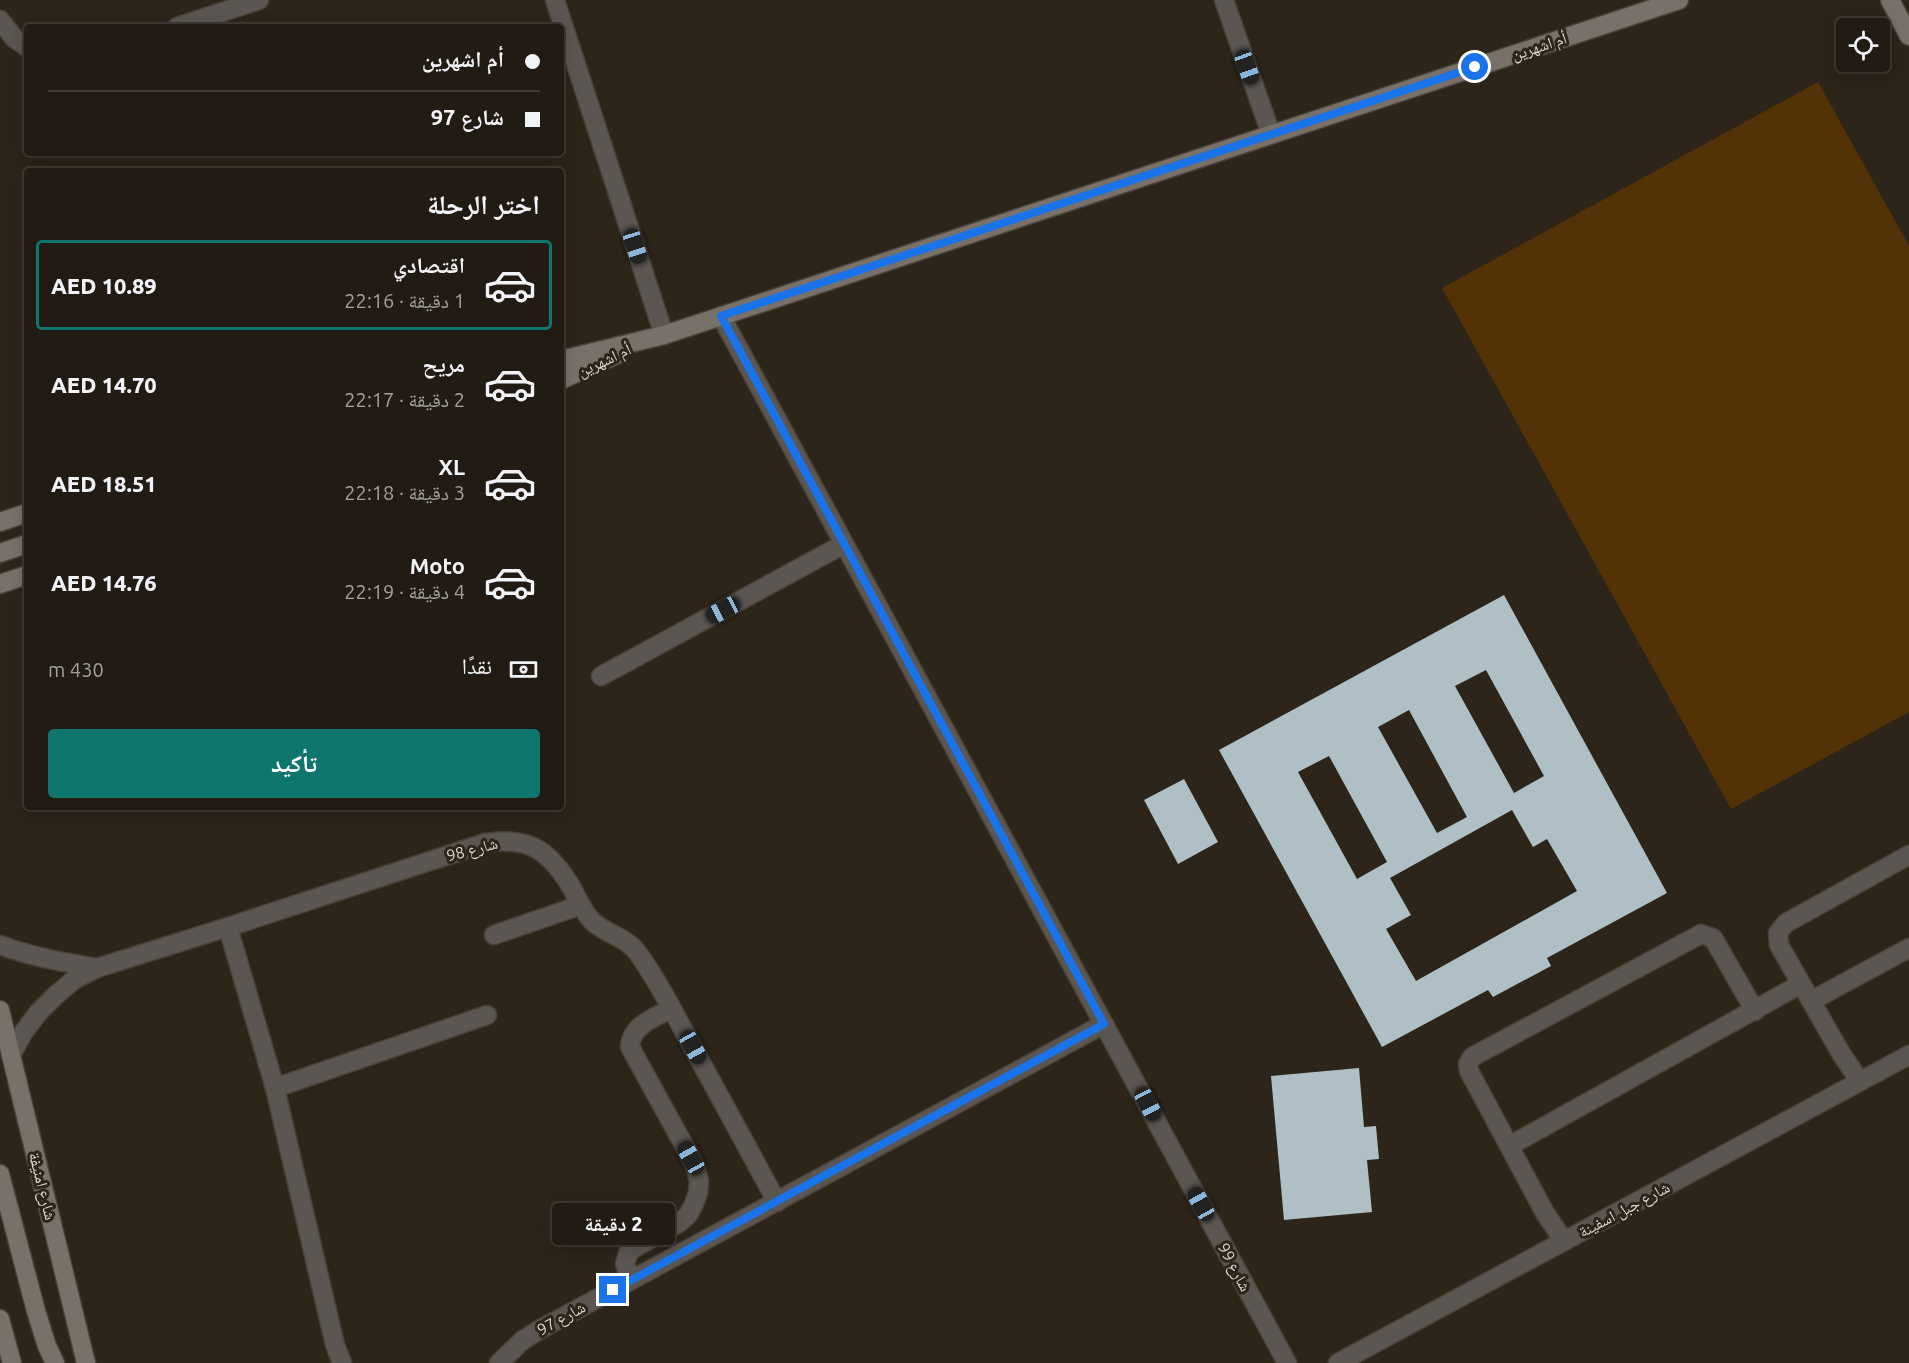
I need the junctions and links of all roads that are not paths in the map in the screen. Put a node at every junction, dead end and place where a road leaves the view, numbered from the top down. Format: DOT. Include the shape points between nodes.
graph roads {
  1 [pos="259,0"];
  2 [pos="555,0"];
  3 [pos="1224,0"];
  4 [pos="1679,0"];
  5 [pos="1890,0"];
  6 [pos="0,20"];
  7 [pos="186,24"];
  8 [pos="563,24"];
  9 [pos="564,28"];
  10 [pos="1909,36"];
  11 [pos="24,45"];
  12 [pos="1271,134"];
  13 [pos="721,316"];
  14 [pos="664,335"];
  15 [pos="646,340"];
  16 [pos="564,359"];
  17 [pos="564,379"];
  18 [pos="24,514"];
  19 [pos="0,522"];
  20 [pos="844,544"];
  21 [pos="24,545"];
  22 [pos="0,553"];
  23 [pos="24,576"];
  24 [pos="0,584"];
  25 [pos="601,675"];
  26 [pos="1909,855"];
  27 [pos="581,905"];
  28 [pos="228,927"];
  29 [pos="494,935"];
  30 [pos="0,945"];
  31 [pos="1909,948"];
  32 [pos="97,968"];
  33 [pos="1801,984"];
  34 [pos="1811,1000"];
  35 [pos="671,1009"];
  36 [pos="0,1010"];
  37 [pos="1755,1011"];
  38 [pos="487,1015"];
  39 [pos="1104,1024"];
  40 [pos="11,1055"];
  41 [pos="1909,1055"];
  42 [pos="1860,1081"];
  43 [pos="275,1088"];
  44 [pos="1509,1146"];
  45 [pos="0,1173"];
  46 [pos="777,1202"];
  47 [pos="1564,1241"];
  48 [pos="632,1280"];
  49 [pos="0,1319"];
  50 [pos="3,1349"];
  51 [pos="12,1363"];
  52 [pos="55,1363"];
  53 [pos="86,1363"];
  54 [pos="342,1363"];
  55 [pos="499,1363"];
  56 [pos="1287,1363"];
  57 [pos="1338,1363"];
  1 -- 7 [label="street"];
  2 -- 8 [label="street"];
  3 -- 12 [label="street"];
  4 -- 12 [label="street, أم اشهرين"];
  5 -- 10 [label="street"];
  6 -- 11 [label="street"];
  9 -- 14 [label="street"];
  12 -- 13 [label="street, أم اشهرين"];
  13 -- 14 [label="street, أم اشهرين"];
  13 -- 20 [label="street, شارع 99"];
  14 -- 15 [label="street, أم اشهرين"];
  15 -- 16 [label="street, أم اشهرين"];
  15 -- 17 [label="street, أم اشهرين"];
  18 -- 19 [label="street"];
  20 -- 25 [label="street"];
  20 -- 39 [label="street, شارع 99"];
  21 -- 22 [label="street"];
  23 -- 24 [label="street"];
  26 -- 33 [label="street" via="1781,927 1779,945"];
  27 -- 28 [label="street, شارع 98" via="562,872 538,848 504,840"];
  27 -- 29 [label="street"];
  27 -- 35 [label="street, شارع 98" via="600,927 636,951"];
  28 -- 32 [label="street, شارع 98"];
  28 -- 43 [label="street"];
  30 -- 32 [label="street, شارع 98" via="54,961"];
  31 -- 34 [label="street"];
  32 -- 40 [label="street, شارع 98" via="56,995 28,1026"];
  33 -- 34 [label="street"];
  33 -- 37 [label="street"];
  34 -- 42 [label="street"];
  35 -- 46 [label="street, شارع 98"];
  35 -- 48 [label="street" via="634,1031 630,1047 696,1169 698,1193 679,1223 629,1251 625,1264"];
  36 -- 40 [label="street, شارع امنيفة"];
  37 -- 44 [label="street"];
  37 -- 44 [label="street" via="1713,938 1701,934 1472,1057 1469,1071"];
  38 -- 43 [label="street"];
  39 -- 46 [label="street, شارع 97"];
  39 -- 56 [label="street, شارع 99"];
  40 -- 53 [label="street, شارع امنيفة"];
  41 -- 42 [label="street, شارع جبل اسفينة"];
  42 -- 47 [label="street, شارع جبل اسفينة"];
  43 -- 54 [label="street"];
  44 -- 47 [label="street"];
  45 -- 52 [label="street" via="36,1311"];
  46 -- 48 [label="street, شارع 97"];
  47 -- 57 [label="street, شارع جبل اسفينة"];
  48 -- 55 [label="street, شارع 97" via="523,1340"];
  49 -- 50 [label="street"];
  50 -- 51 [label="street"];
}
